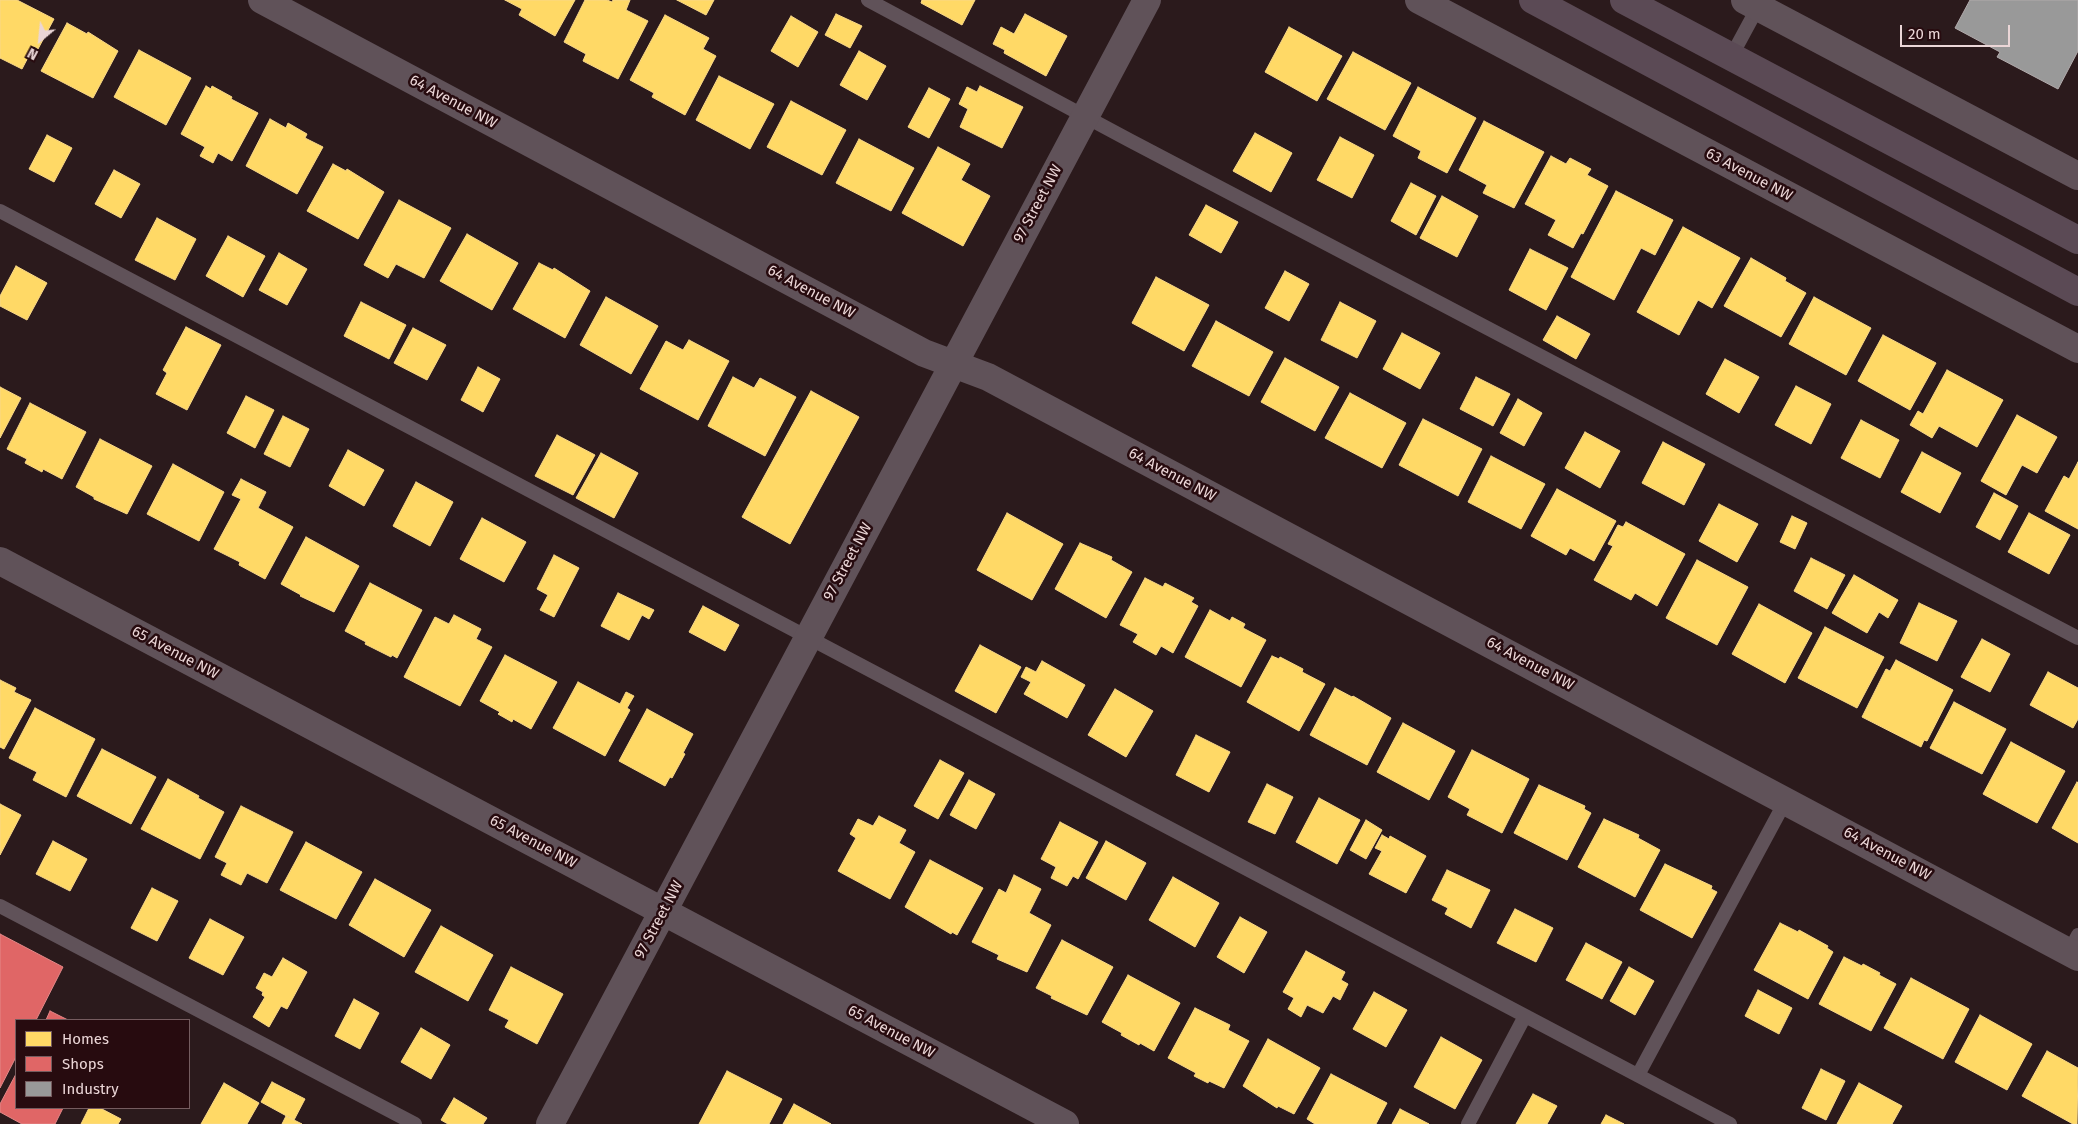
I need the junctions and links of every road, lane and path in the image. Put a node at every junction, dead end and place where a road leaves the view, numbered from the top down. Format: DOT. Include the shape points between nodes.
graph roads {
  1 [pos="262,0"];
  2 [pos="868,0"];
  3 [pos="1147,0"];
  4 [pos="1419,0"];
  5 [pos="1533,0"];
  6 [pos="1624,0"];
  7 [pos="1751,3"];
  8 [pos="1731,57"];
  9 [pos="1085,116"];
  10 [pos="2078,176"];
  11 [pos="0,211"];
  12 [pos="2078,240"];
  13 [pos="2078,292"];
  14 [pos="2078,350"];
  15 [pos="953,364"];
  16 [pos="0,561"];
  17 [pos="808,636"];
  18 [pos="2078,638"];
  19 [pos="1786,800"];
  20 [pos="0,906"];
  21 [pos="663,911"];
  22 [pos="2075,948"];
  23 [pos="1525,1016"];
  24 [pos="1638,1075"];
  25 [pos="415,1124"];
  26 [pos="550,1124"];
  27 [pos="1065,1124"];
  28 [pos="1468,1124"];
  29 [pos="1730,1124"];
  1 -- 15 [label="street, 64 Avenue NW" via="924,353"];
  2 -- 9 [label="lane"];
  3 -- 9 [label="street, 97 Street NW"];
  4 -- 14 [label="street, 63 Avenue NW"];
  5 -- 13 [label="main road"];
  6 -- 8 [label="main road"];
  7 -- 8 [label="lane"];
  7 -- 10 [label="street"];
  8 -- 12 [label="main road"];
  9 -- 15 [label="street, 97 Street NW"];
  9 -- 18 [label="lane"];
  11 -- 17 [label="lane"];
  15 -- 17 [label="street, 97 Street NW"];
  15 -- 19 [label="street, 64 Avenue NW" via="988,377"];
  16 -- 21 [label="street, 65 Avenue NW"];
  17 -- 21 [label="street, 97 Street NW"];
  17 -- 23 [label="lane"];
  19 -- 22 [label="street, 64 Avenue NW"];
  19 -- 24 [label="lane"];
  20 -- 25 [label="lane"];
  21 -- 26 [label="street, 97 Street NW"];
  21 -- 27 [label="street, 65 Avenue NW"];
  23 -- 24 [label="lane"];
  23 -- 28 [label="lane"];
  24 -- 29 [label="lane"];
}
